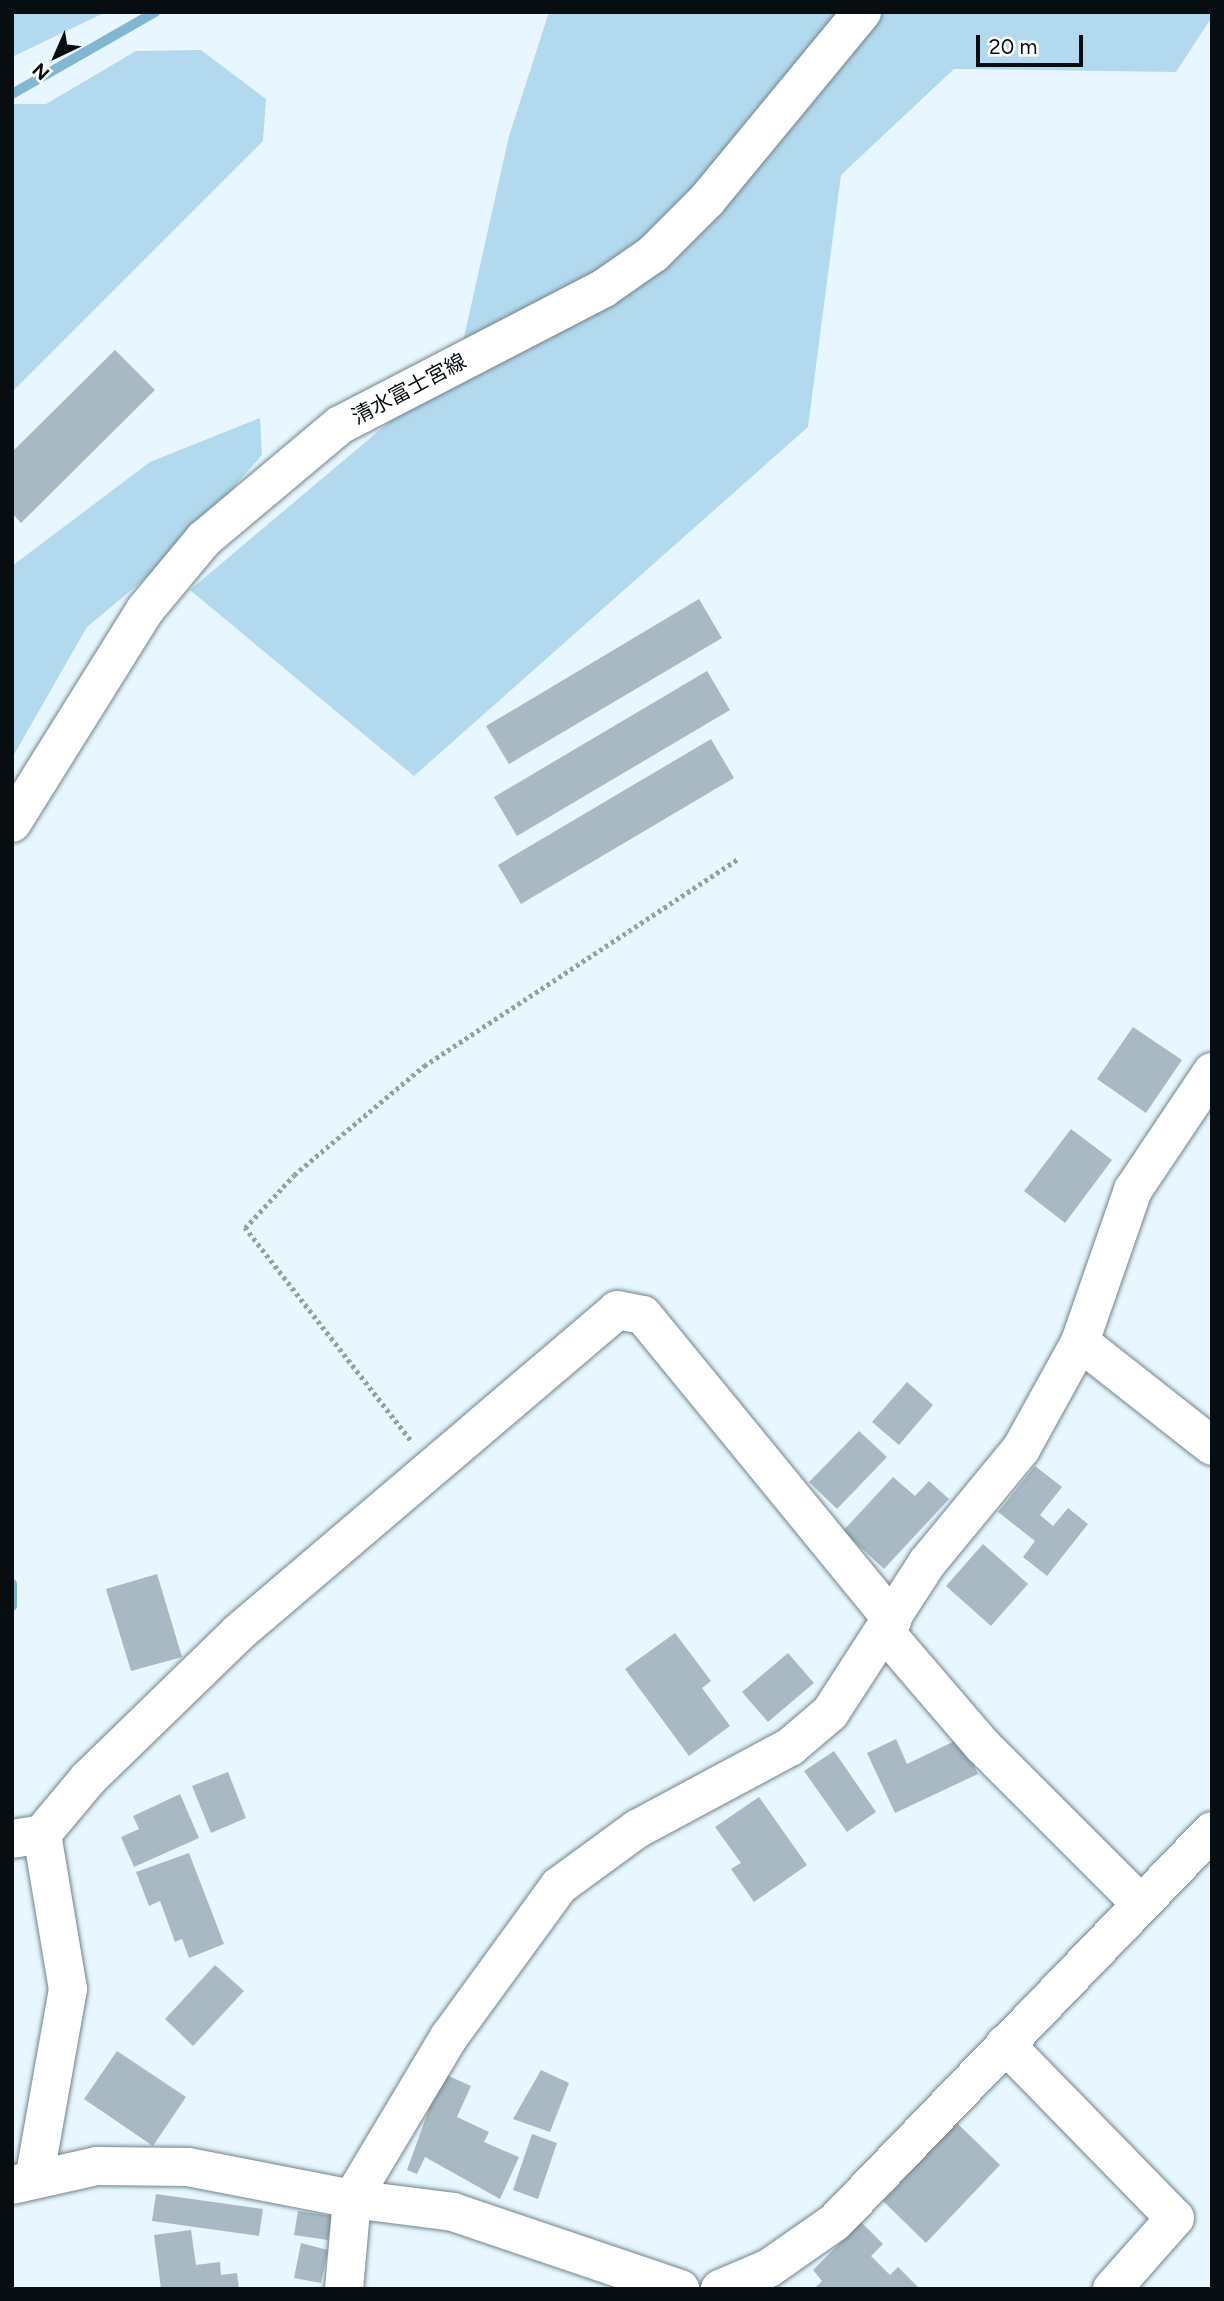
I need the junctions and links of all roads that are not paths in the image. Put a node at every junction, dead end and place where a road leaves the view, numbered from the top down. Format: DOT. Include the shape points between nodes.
graph roads {
  1 [pos="862,12"];
  2 [pos="12,823"];
  3 [pos="1212,1072"];
  4 [pos="1080,1342"];
  5 [pos="1212,1446"];
  6 [pos="890,1626"];
  7 [pos="1212,1831"];
  8 [pos="27,1837"];
  9 [pos="1140,1903"];
  10 [pos="1005,2044"];
  11 [pos="24,2180"];
  12 [pos="352,2199"];
  13 [pos="344,2289"];
  14 [pos="680,2289"];
  15 [pos="720,2289"];
  16 [pos="1112,2289"];
  1 -- 2 [label="street, 清水富士宮線" via="707,200 653,254 604,288 340,425 204,539 145,610"];
  3 -- 4 [label="street" via="1133,1190"];
  4 -- 5 [label="street"];
  4 -- 6 [label="street" via="1021,1449 927,1563"];
  6 -- 8 [label="street" via="643,1315 617,1310 239,1633"];
  6 -- 9 [label="street" via="983,1746"];
  6 -- 12 [label="street" via="830,1713 789,1747 637,1829 559,1886 449,2037"];
  7 -- 9 [label="street"];
  8 -- 11 [label="street" via="68,1989"];
  9 -- 10 [label="street"];
  10 -- 15 [label="street" via="835,2222 769,2268"];
  10 -- 16 [label="street" via="1175,2218"];
  11 -- 12 [label="street" via="97,2166 188,2167"];
  12 -- 13 [label="street"];
  12 -- 14 [label="street" via="453,2212"];
}
